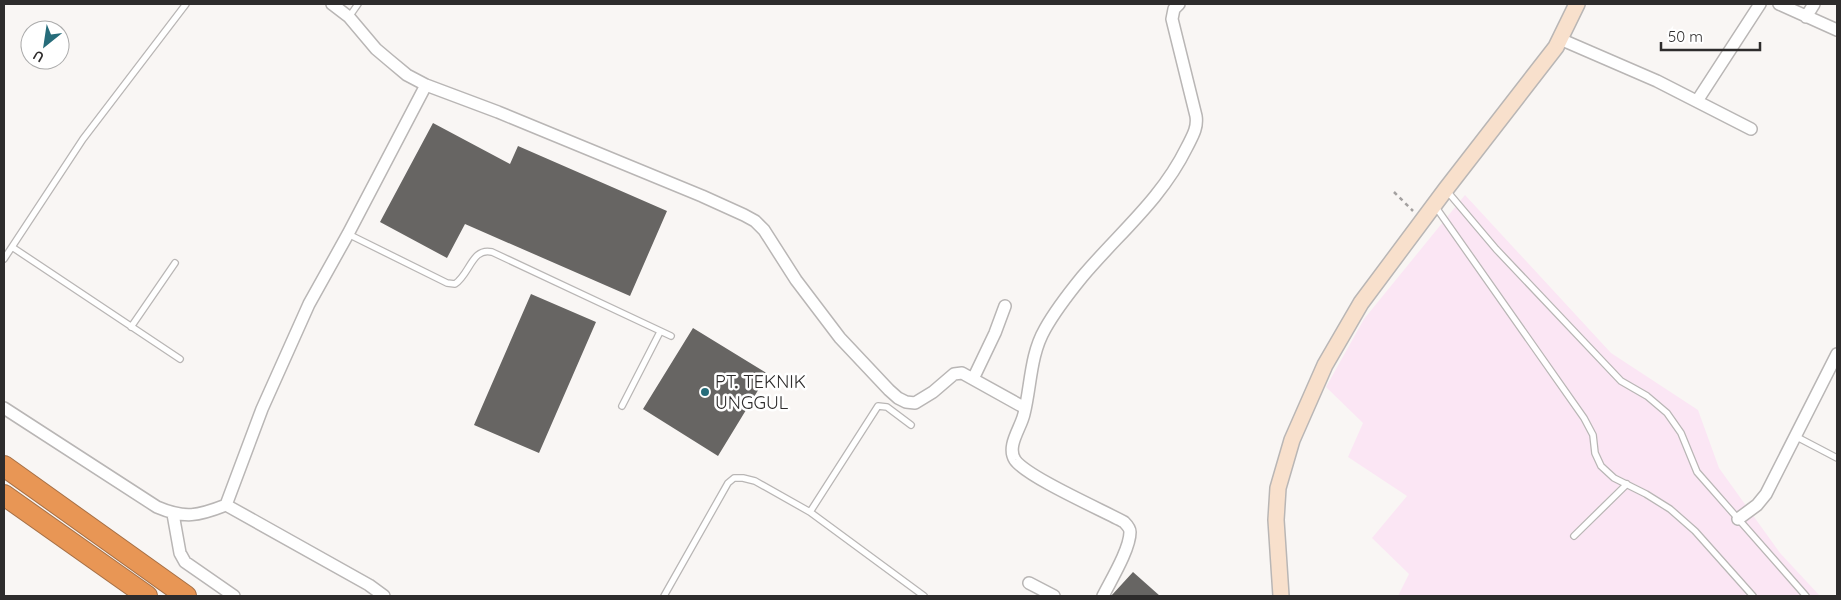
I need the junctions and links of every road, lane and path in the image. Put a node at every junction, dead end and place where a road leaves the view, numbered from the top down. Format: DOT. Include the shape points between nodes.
graph roads {
  1 [pos="185,4"];
  2 [pos="332,4"];
  3 [pos="358,4"];
  4 [pos="1179,4"];
  5 [pos="1577,4"];
  6 [pos="1760,4"];
  7 [pos="1779,4"];
  8 [pos="1814,4"];
  9 [pos="349,17"];
  10 [pos="1806,17"];
  11 [pos="1837,30"];
  12 [pos="1560,39"];
  13 [pos="426,84"];
  14 [pos="1697,100"];
  15 [pos="1751,129"];
  16 [pos="1446,189"];
  17 [pos="1394,192"];
  18 [pos="1434,205"];
  19 [pos="1423,220"];
  20 [pos="348,234"];
  21 [pos="12,246"];
  22 [pos="4,259"];
  23 [pos="175,263"];
  24 [pos="1005,306"];
  25 [pos="132,326"];
  26 [pos="660,332"];
  27 [pos="671,336"];
  28 [pos="1837,354"];
  29 [pos="180,359"];
  30 [pos="973,379"];
  31 [pos="622,406"];
  32 [pos="4,408"];
  33 [pos="1025,408"];
  34 [pos="912,425"];
  35 [pos="1795,436"];
  36 [pos="1837,458"];
  37 [pos="4,466"];
  38 [pos="1627,484"];
  39 [pos="4,495"];
  40 [pos="226,505"];
  41 [pos="810,512"];
  42 [pos="173,514"];
  43 [pos="1738,519"];
  44 [pos="1574,536"];
  45 [pos="1029,583"];
  46 [pos="147,596"];
  47 [pos="186,596"];
  48 [pos="234,596"];
  49 [pos="384,596"];
  50 [pos="664,596"];
  51 [pos="924,596"];
  52 [pos="1054,596"];
  53 [pos="1103,596"];
  54 [pos="1281,596"];
  55 [pos="1753,596"];
  56 [pos="1806,596"];
  1 -- 21 [label="lane" via="82,139"];
  2 -- 9 [label="street"];
  3 -- 9 [label="lane"];
  4 -- 33 [label="street" via="1172,19 1196,116 1196,129 1176,170 1164,186 1082,277 1044,330 1034,359"];
  5 -- 12 [label="main road"];
  6 -- 14 [label="street"];
  7 -- 10 [label="street"];
  8 -- 10 [label="street"];
  9 -- 13 [label="street" via="376,49 407,75"];
  10 -- 11 [label="street"];
  12 -- 14 [label="street"];
  12 -- 16 [label="main road"];
  13 -- 20 [label="street"];
  13 -- 30 [label="street" via="702,196 755,221 840,338 898,398 915,403 954,374 962,373"];
  14 -- 15 [label="street"];
  16 -- 18 [label="main road"];
  16 -- 43 [label="lane" via="1496,249 1621,381 1647,396 1667,413 1681,433 1698,472"];
  17 -- 19 [label="path"];
  18 -- 19 [label="main road"];
  18 -- 38 [label="lane" via="1584,418 1593,435 1595,453 1601,466"];
  19 -- 54 [label="main road" via="1360,303 1339,338 1292,440 1276,507"];
  20 -- 26 [label="lane" via="454,284 461,280 479,252 492,252"];
  20 -- 40 [label="street" via="309,304 262,408"];
  21 -- 22 [label="lane"];
  21 -- 25 [label="lane"];
  23 -- 25 [label="lane"];
  24 -- 30 [label="street"];
  25 -- 29 [label="lane"];
  26 -- 27 [label="lane"];
  26 -- 31 [label="lane"];
  28 -- 35 [label="street"];
  30 -- 33 [label="street"];
  32 -- 42 [label="street" via="157,507"];
  33 -- 53 [label="street" via="1014,442 1016,461 1048,483 1124,522 1129,528 1122,560"];
  34 -- 41 [label="lane" via="887,407 878,406"];
  35 -- 36 [label="lane"];
  35 -- 43 [label="street" via="1766,494"];
  37 -- 47 [label="highway"];
  38 -- 44 [label="lane"];
  38 -- 55 [label="lane" via="1670,509 1695,531"];
  39 -- 46 [label="highway"];
  40 -- 42 [label="street" via="204,514"];
  40 -- 49 [label="street"];
  41 -- 50 [label="lane" via="755,481 734,478 728,483"];
  41 -- 51 [label="lane"];
  42 -- 48 [label="street" via="180,553 185,562"];
  43 -- 56 [label="lane"];
  45 -- 52 [label="street"];
}
